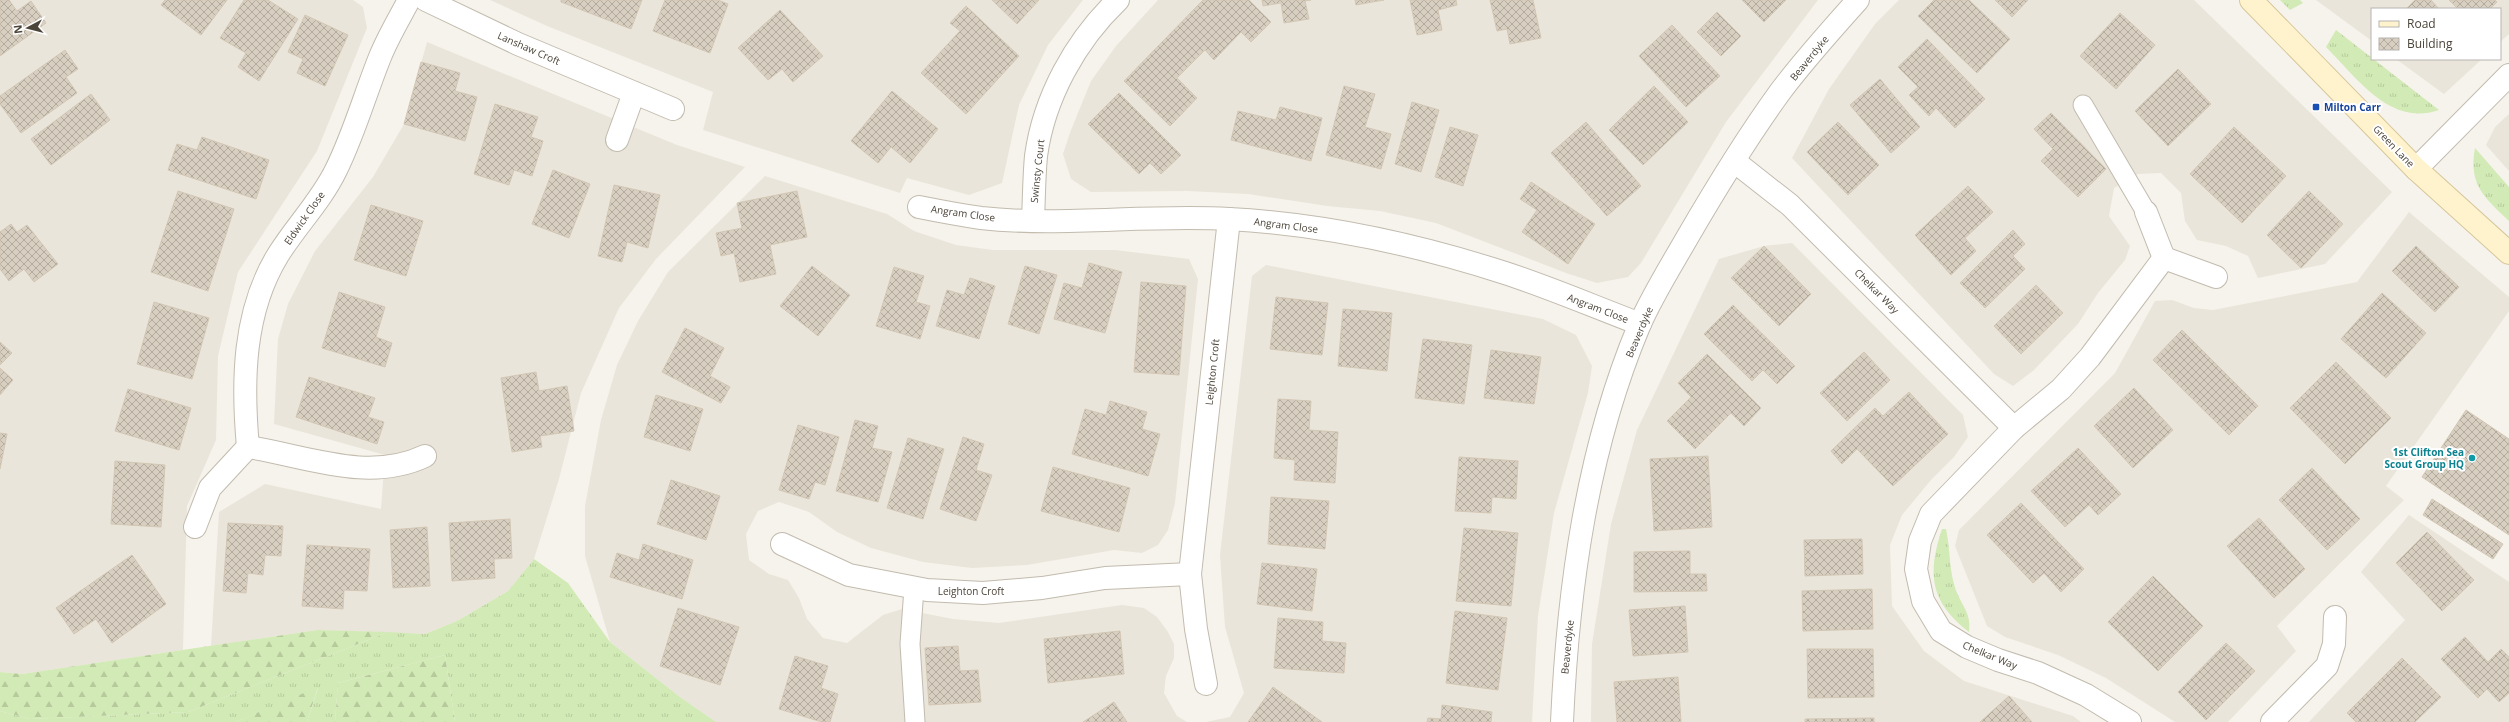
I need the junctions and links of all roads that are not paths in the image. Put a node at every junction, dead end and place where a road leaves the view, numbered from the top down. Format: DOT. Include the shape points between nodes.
graph roads {
  1 [pos="409,0"];
  2 [pos="426,0"];
  3 [pos="1118,0"];
  4 [pos="1858,0"];
  5 [pos="2251,0"];
  6 [pos="2509,75"];
  7 [pos="634,93"];
  8 [pos="2083,105"];
  9 [pos="673,109"];
  10 [pos="617,140"];
  11 [pos="1734,161"];
  12 [pos="2416,169"];
  13 [pos="919,207"];
  14 [pos="2146,212"];
  15 [pos="1229,219"];
  16 [pos="1033,220"];
  17 [pos="2509,253"];
  18 [pos="2164,258"];
  19 [pos="2216,277"];
  20 [pos="1640,324"];
  21 [pos="2014,428"];
  22 [pos="248,447"];
  23 [pos="425,456"];
  24 [pos="195,527"];
  25 [pos="782,544"];
  26 [pos="1190,574"];
  27 [pos="914,588"];
  28 [pos="2335,617"];
  29 [pos="1206,684"];
  30 [pos="915,722"];
  31 [pos="1562,722"];
  32 [pos="2130,722"];
  33 [pos="2272,722"];
  1 -- 22 [label="street, Eldwick Close" via="381,56 336,171 278,256 261,292 248,341 243,401"];
  2 -- 7 [label="street, Lanshaw Croft" via="518,44"];
  3 -- 16 [label="street, Swinsty Court" via="1078,46 1054,93 1043,122 1036,157"];
  4 -- 11 [label="street, Beaverdyke" via="1780,92"];
  5 -- 12 [label="street, Green Lane"];
  6 -- 12 [label="street"];
  7 -- 9 [label="street, Lanshaw Croft"];
  7 -- 10 [label="street"];
  8 -- 14 [label="lane"];
  11 -- 20 [label="street, Beaverdyke" via="1676,257"];
  11 -- 21 [label="street, Chelkar Way" via="1790,206"];
  12 -- 17 [label="street, Green Lane"];
  13 -- 16 [label="street, Angram Close" via="981,218"];
  14 -- 18 [label="street"];
  15 -- 16 [label="street, Angram Close"];
  15 -- 20 [label="street, Angram Close" via="1297,225 1375,237 1434,252 1507,274"];
  15 -- 26 [label="street, Leighton Croft"];
  18 -- 19 [label="street"];
  18 -- 21 [label="street, Chelkar Way" via="2090,358 2061,388"];
  20 -- 31 [label="street, Beaverdyke" via="1612,400 1590,487 1575,578 1564,670"];
  21 -- 32 [label="street, Chelkar Way" via="1931,514 1920,541 1916,569 1923,601 1941,631 1967,647 2038,673"];
  22 -- 23 [label="street" via="351,468 380,469 407,464"];
  22 -- 24 [label="street" via="210,488"];
  25 -- 27 [label="street, Leighton Croft" via="849,575"];
  26 -- 27 [label="street, Leighton Croft" via="1105,578 1042,588 983,593"];
  26 -- 29 [label="street, Leighton Croft"];
  27 -- 30 [label="lane" via="910,644"];
  28 -- 33 [label="street" via="2334,644 2327,666"];
}
